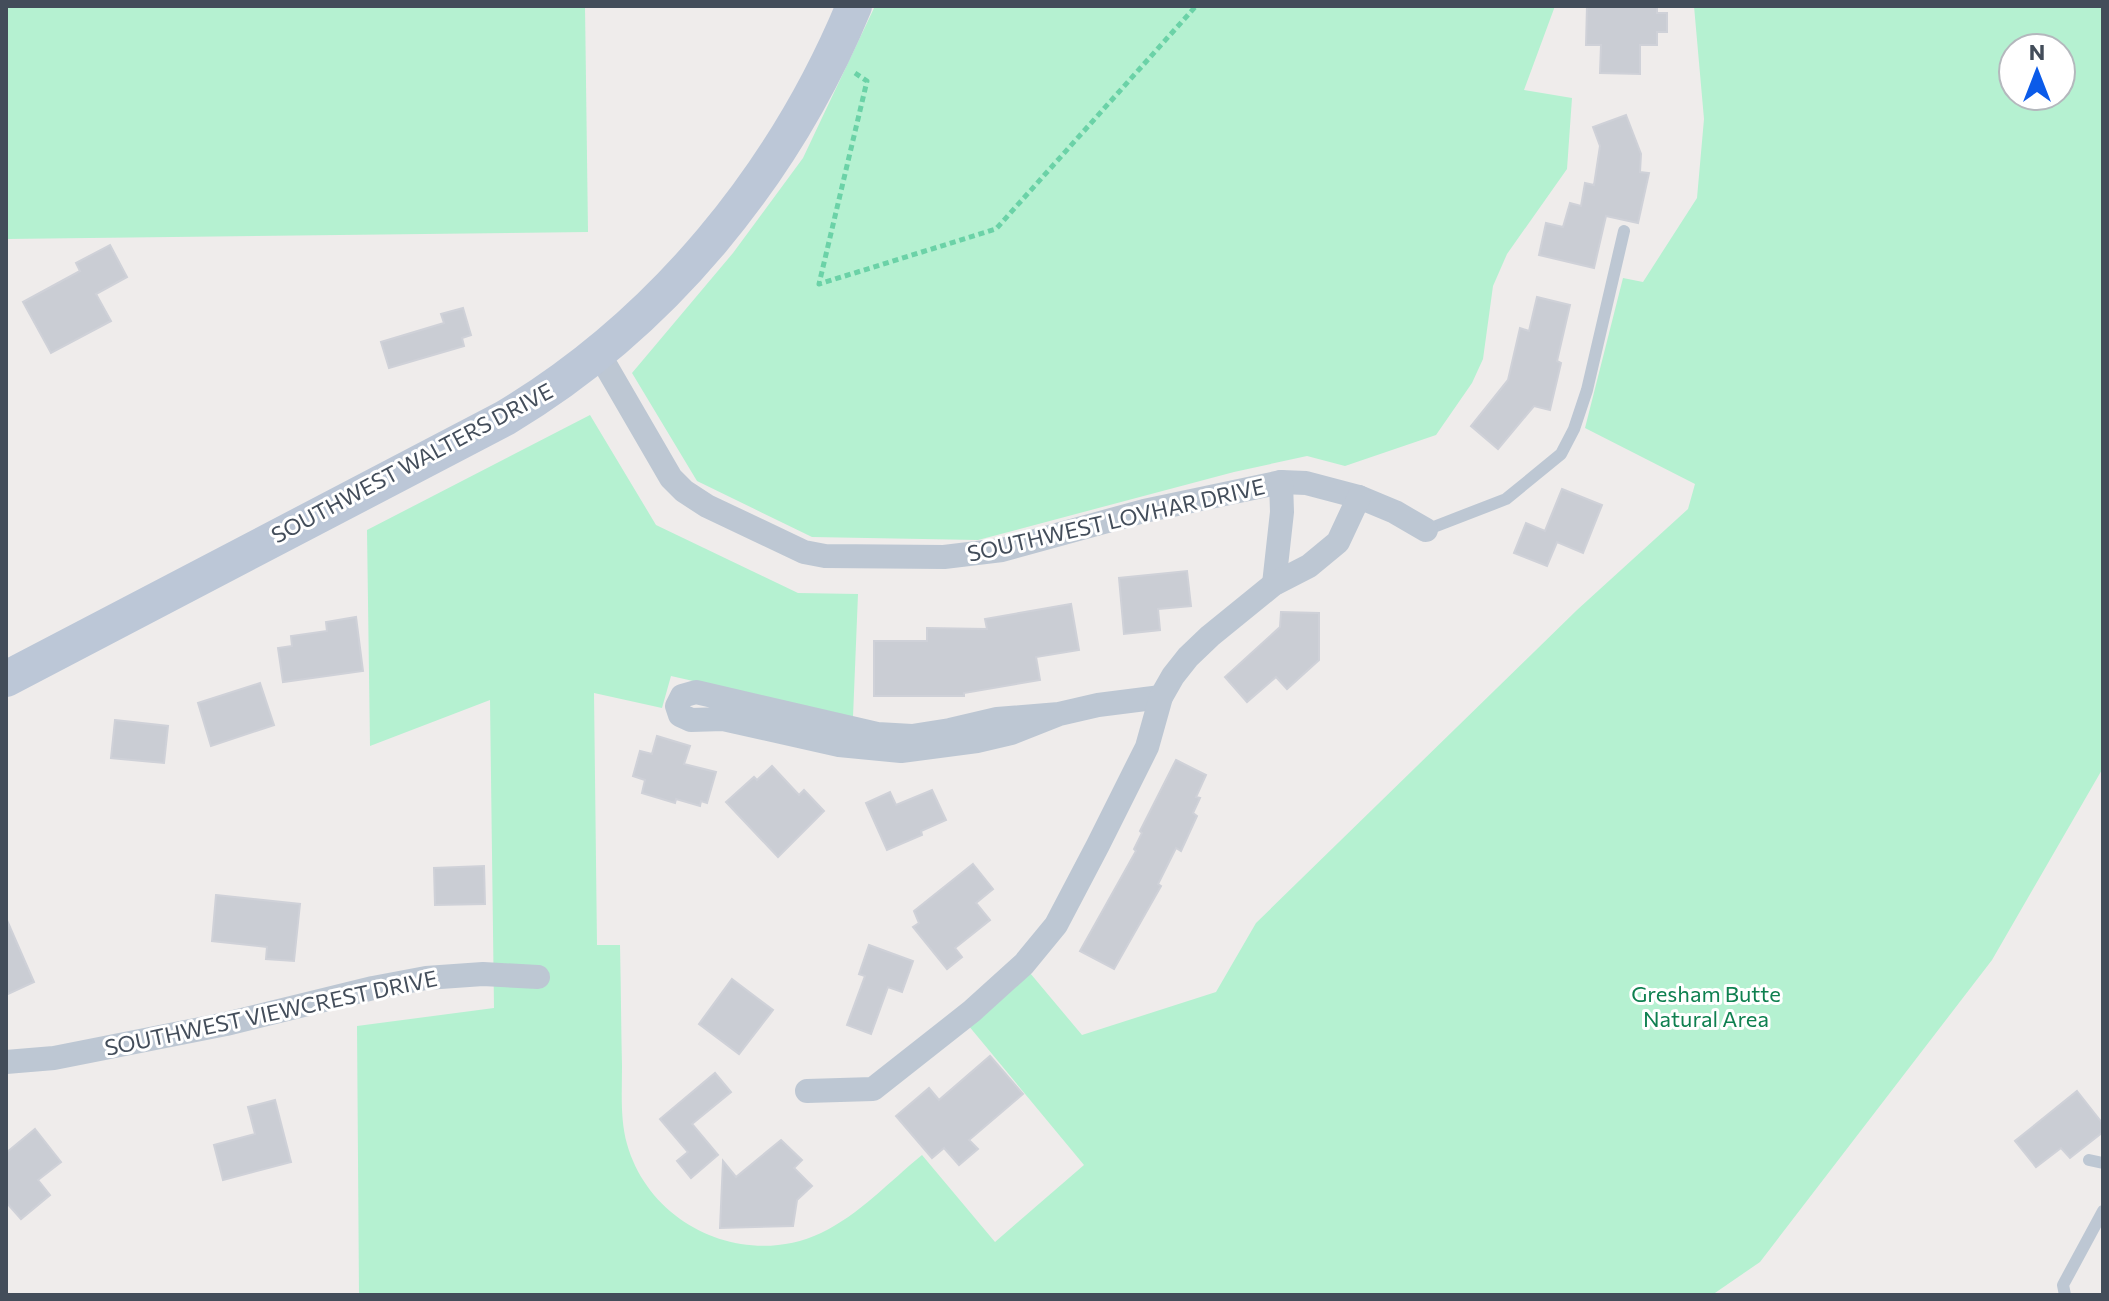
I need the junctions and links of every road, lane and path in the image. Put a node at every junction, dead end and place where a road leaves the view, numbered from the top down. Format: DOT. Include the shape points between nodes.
graph roads {
  1 [pos="854,6"];
  2 [pos="1196,6"];
  3 [pos="832,55"];
  4 [pos="1624,231"];
  5 [pos="599,354"];
  6 [pos="1281,482"];
  7 [pos="1359,497"];
  8 [pos="1426,530"];
  9 [pos="1274,584"];
  10 [pos="6,679"];
  11 [pos="1161,697"];
  12 [pos="1059,714"];
  13 [pos="538,977"];
  14 [pos="6,1062"];
  15 [pos="807,1091"];
  16 [pos="2089,1160"];
  17 [pos="2103,1163"];
  18 [pos="2103,1211"];
  19 [pos="2065,1295"];
  1 -- 3 [label="street, SOUTHWEST WALTERS DRIVE"];
  2 -- 3 [label="path" via="996,229 819,284 867,81"];
  3 -- 5 [label="street, SOUTHWEST WALTERS DRIVE" via="790,133 731,218"];
  4 -- 8 [label="lane" via="1587,390 1561,454 1506,499"];
  5 -- 6 [label="street, SOUTHWEST LOVHAR DRIVE" via="671,478 684,491 804,552 825,556 944,557 1002,550 1144,511"];
  5 -- 10 [label="street, SOUTHWEST WALTERS DRIVE" via="505,418"];
  6 -- 7 [label="street, SOUTHWEST LOVHAR DRIVE"];
  6 -- 9 [label="street"];
  7 -- 8 [label="street, SOUTHWEST LOVHAR DRIVE"];
  7 -- 9 [label="street" via="1338,542 1309,566"];
  9 -- 11 [label="street" via="1188,657"];
  11 -- 12 [label="street"];
  11 -- 15 [label="street" via="1147,747 1098,845 1056,925 1024,964 873,1089"];
  12 -- 12 [label="street" via="997,719 912,736 877,734 696,692 682,696 677,706 680,715 691,720 723,719 839,745 901,751 988,739"];
  13 -- 14 [label="street, SOUTHWEST VIEWCREST DRIVE" via="426,978 226,1024 54,1058"];
  16 -- 17 [label="lane"];
  18 -- 19 [label="lane" via="2063,1285"];
}
